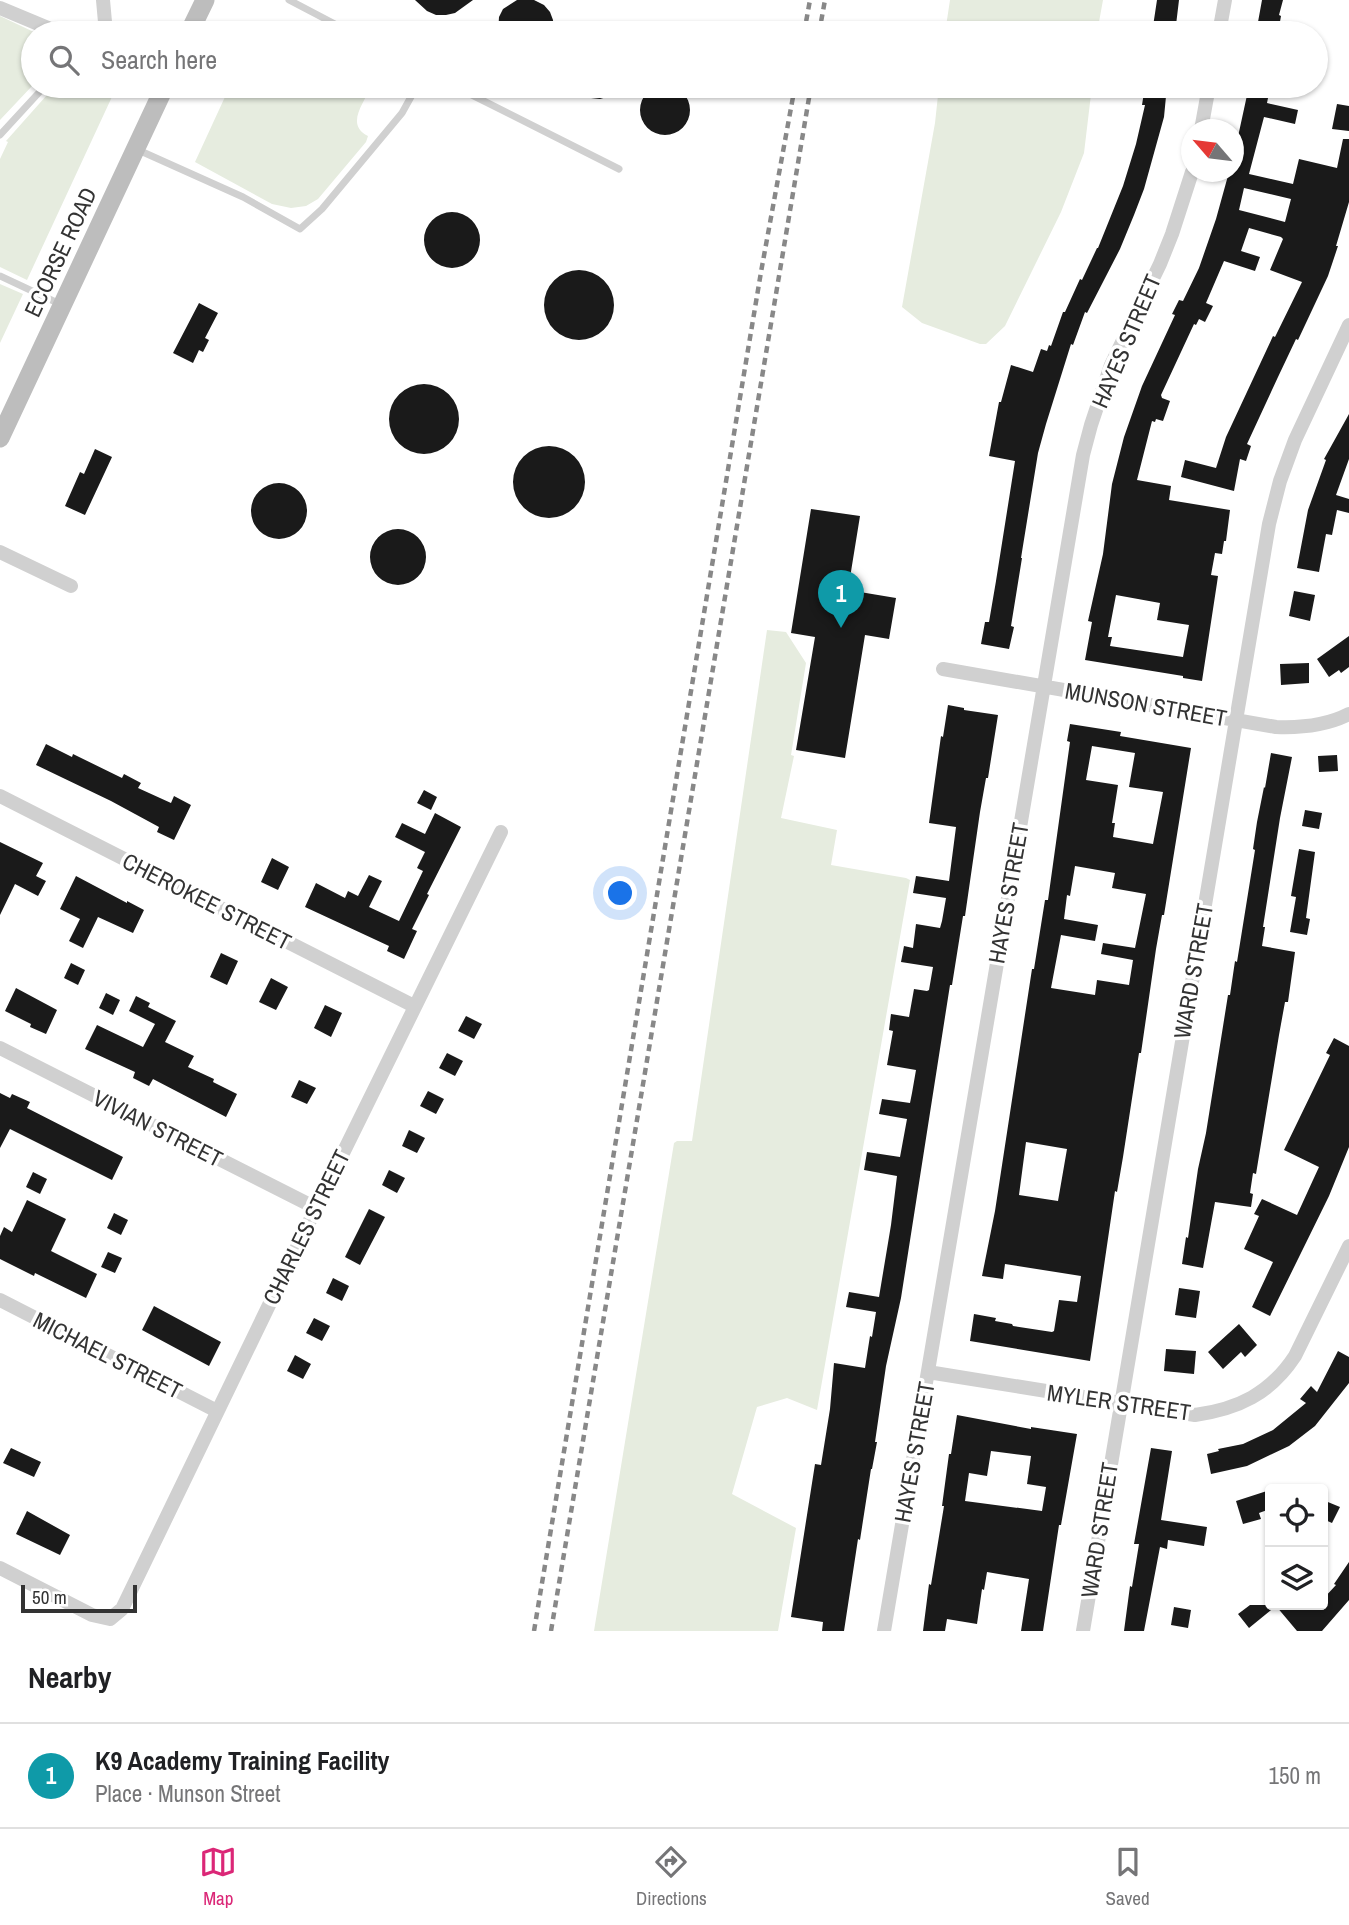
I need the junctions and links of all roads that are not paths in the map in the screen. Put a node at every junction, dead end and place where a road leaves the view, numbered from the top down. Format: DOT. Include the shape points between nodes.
graph roads {
  1 [pos="103,0"];
  2 [pos="205,0"];
  3 [pos="289,0"];
  4 [pos="1224,0"];
  5 [pos="0,8"];
  6 [pos="31,21"];
  7 [pos="105,21"];
  8 [pos="195,21"];
  9 [pos="329,21"];
  10 [pos="1221,21"];
  11 [pos="34,98"];
  12 [pos="159,98"];
  13 [pos="410,98"];
  14 [pos="478,98"];
  15 [pos="1207,98"];
  16 [pos="1203,119"];
  17 [pos="0,135"];
  18 [pos="135,148"];
  19 [pos="619,169"];
  20 [pos="1189,182"];
  21 [pos="0,276"];
  22 [pos="62,305"];
  23 [pos="1349,324"];
  24 [pos="0,438"];
  25 [pos="0,552"];
  26 [pos="71,586"];
  27 [pos="943,669"];
  28 [pos="1043,686"];
  29 [pos="1349,714"];
  30 [pos="1236,719"];
  31 [pos="0,796"];
  32 [pos="501,832"];
  33 [pos="414,1006"];
  34 [pos="0,1048"];
  35 [pos="316,1208"];
  36 [pos="1349,1246"];
  37 [pos="0,1300"];
  38 [pos="928,1372"];
  39 [pos="1121,1404"];
  40 [pos="217,1411"];
  41 [pos="0,1568"];
  42 [pos="884,1631"];
  43 [pos="1083,1631"];
  1 -- 7 [label="street"];
  2 -- 8 [label="main road"];
  3 -- 9 [label="lane"];
  4 -- 10 [label="street"];
  5 -- 6 [label="street"];
  11 -- 17 [label="lane"];
  12 -- 18 [label="main road, ECORSE ROAD"];
  13 -- 18 [label="lane" via="372,150 300,229 243,197"];
  14 -- 19 [label="lane"];
  15 -- 16 [label="street"];
  18 -- 22 [label="main road, ECORSE ROAD"];
  20 -- 28 [label="street, HAYES STREET" via="1160,264 1111,365 1091,425"];
  21 -- 22 [label="lane"];
  22 -- 24 [label="main road, ECORSE ROAD"];
  23 -- 30 [label="street, WARD STREET" via="1280,481"];
  25 -- 26 [label="street"];
  27 -- 28 [label="street, MUNSON STREET"];
  28 -- 30 [label="street, MUNSON STREET"];
  28 -- 38 [label="street, HAYES STREET"];
  29 -- 30 [label="street, MUNSON STREET" via="1296,727"];
  30 -- 39 [label="street, WARD STREET"];
  31 -- 33 [label="street, CHEROKEE STREET"];
  32 -- 33 [label="street, CHARLES STREET"];
  33 -- 35 [label="street, CHARLES STREET"];
  34 -- 35 [label="street, VIVIAN STREET"];
  35 -- 40 [label="street, CHARLES STREET"];
  36 -- 39 [label="street, MYLER STREET" via="1295,1356 1262,1392 1236,1406 1195,1415"];
  37 -- 40 [label="street, MICHAEL STREET"];
  38 -- 39 [label="street, MYLER STREET"];
  38 -- 42 [label="street, HAYES STREET"];
  39 -- 43 [label="street, WARD STREET"];
  40 -- 41 [label="street, CHARLES STREET" via="122,1609 110,1619 93,1615"];
}
